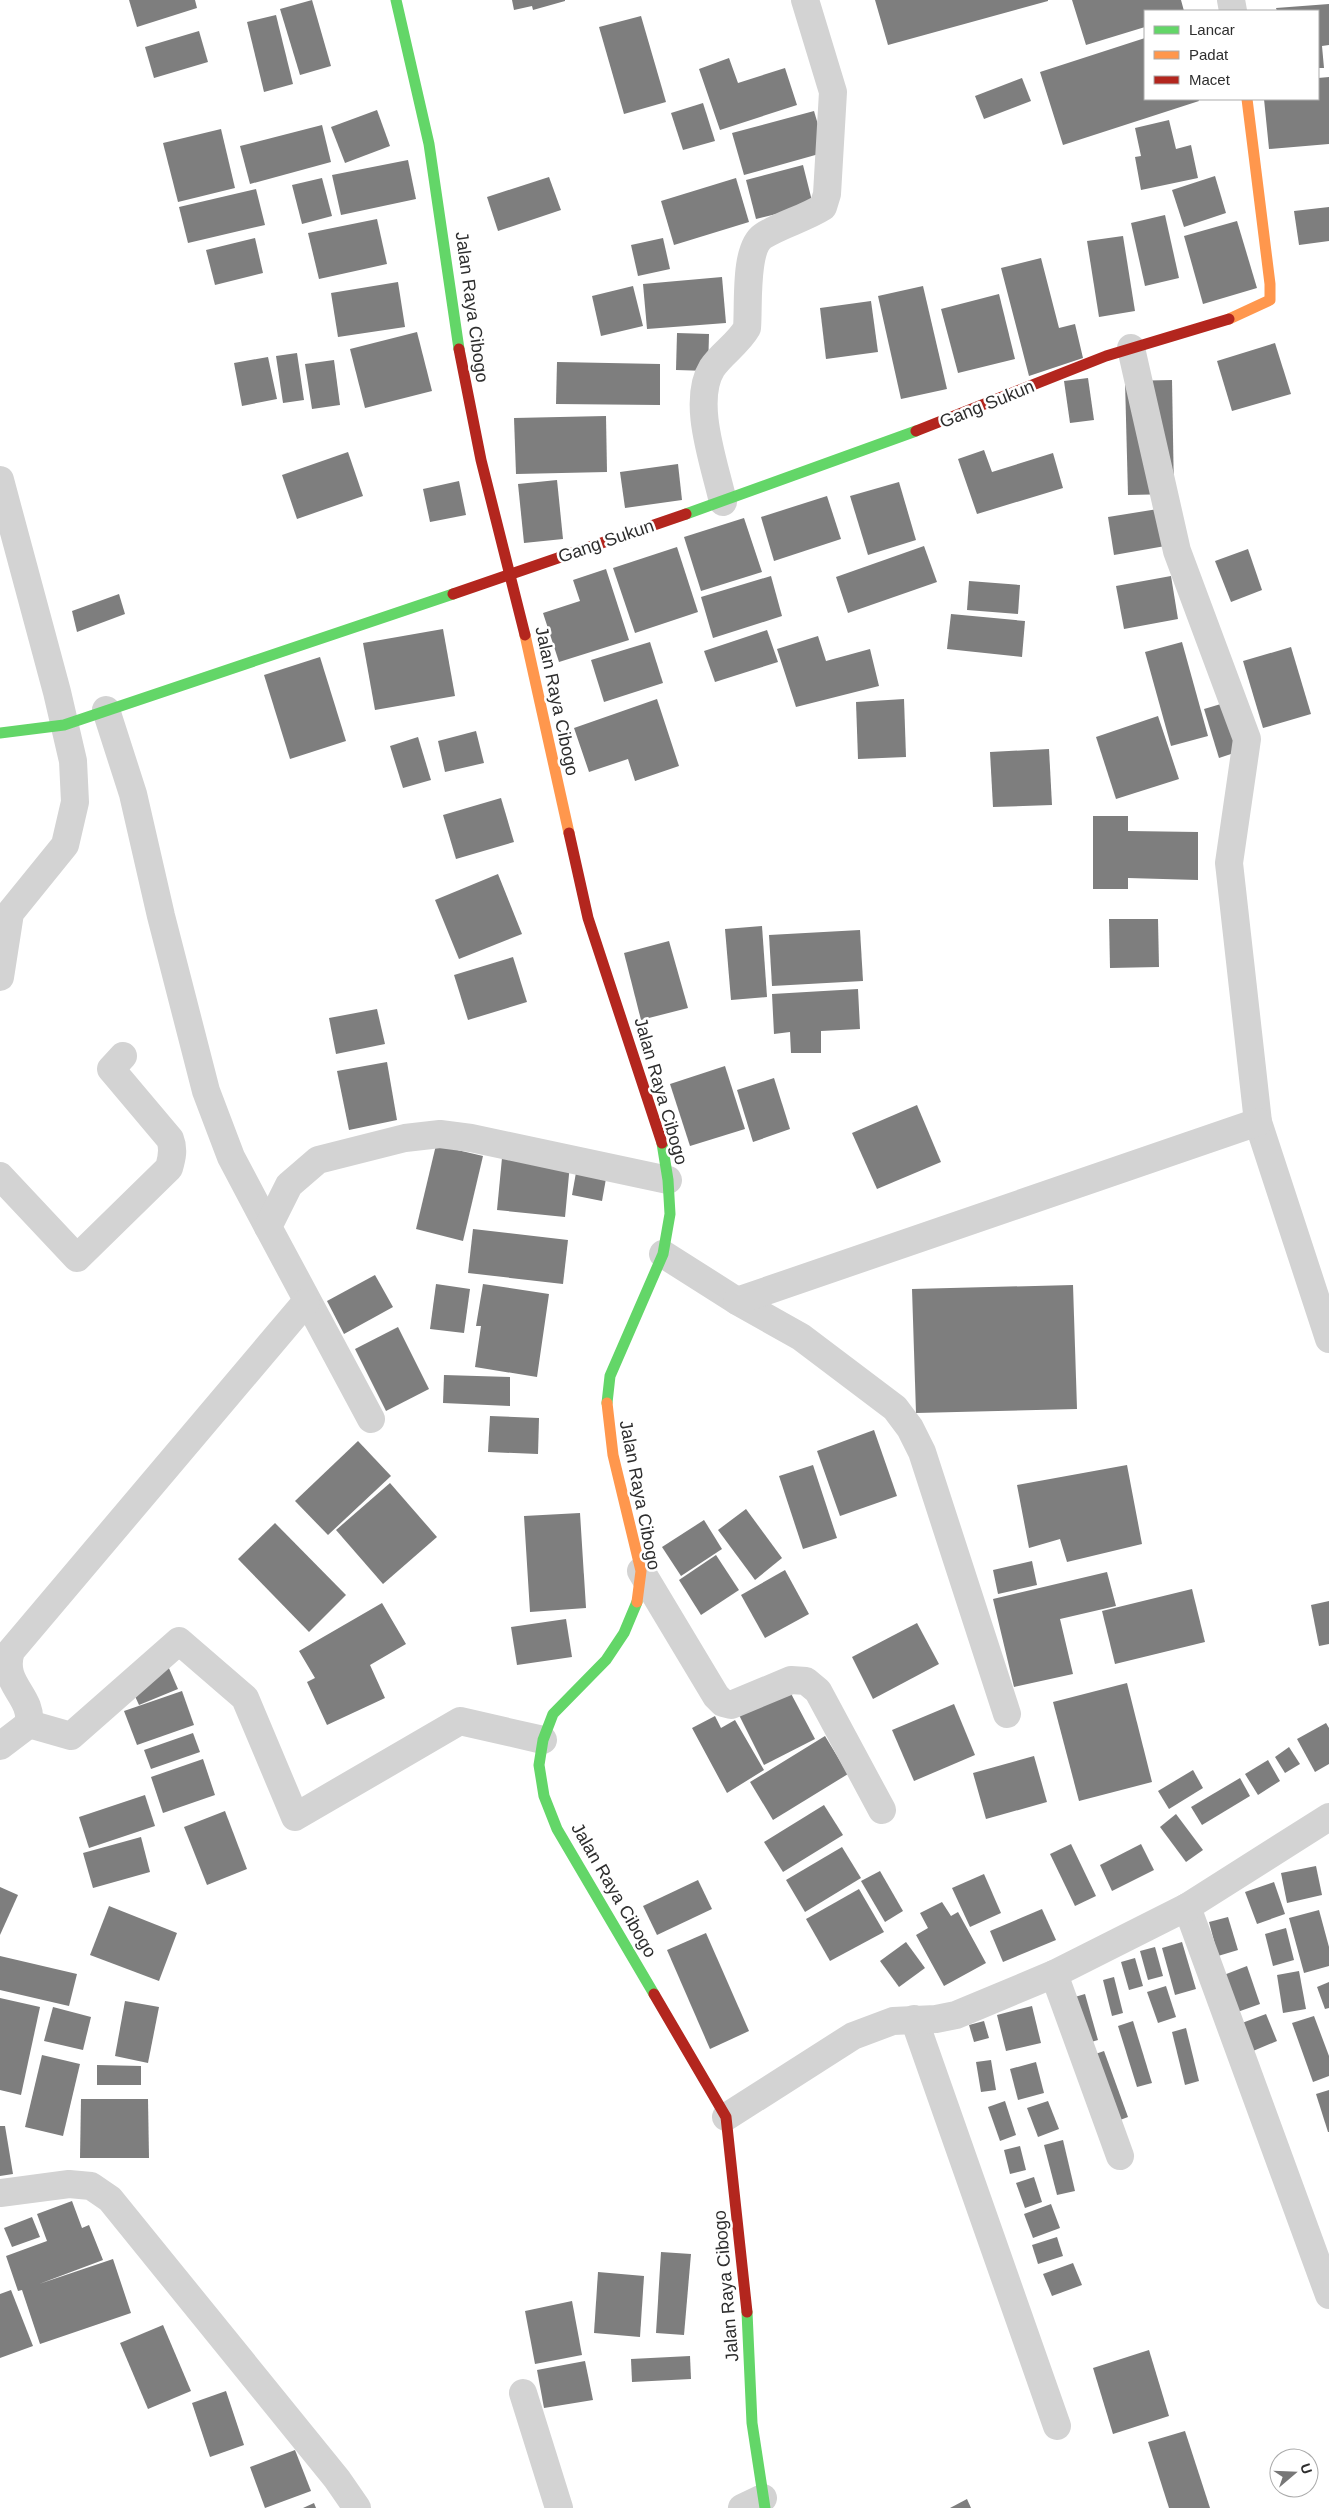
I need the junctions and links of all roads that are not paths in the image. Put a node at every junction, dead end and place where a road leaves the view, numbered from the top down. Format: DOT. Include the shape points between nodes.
graph roads {
  1 [pos="396,0"];
  2 [pos="805,0"];
  3 [pos="1248,100"];
  4 [pos="1131,348"];
  5 [pos="0,480"];
  6 [pos="723,502"];
  7 [pos="511,573"];
  8 [pos="106,710"];
  9 [pos="64,725"];
  10 [pos="0,733"];
  11 [pos="5,915"];
  12 [pos="0,978"];
  13 [pos="123,1056"];
  14 [pos="1258,1122"];
  15 [pos="0,1176"];
  16 [pos="668,1180"];
  17 [pos="268,1227"];
  18 [pos="663,1254"];
  19 [pos="306,1302"];
  20 [pos="737,1302"];
  21 [pos="1329,1339"];
  22 [pos="371,1419"];
  23 [pos="641,1571"];
  24 [pos="1007,1714"];
  25 [pos="29,1724"];
  26 [pos="543,1740"];
  27 [pos="0,1746"];
  28 [pos="882,1810"];
  29 [pos="1327,1825"];
  30 [pos="1187,1907"];
  31 [pos="1054,1974"];
  32 [pos="914,2019"];
  33 [pos="726,2117"];
  34 [pos="1120,2156"];
  35 [pos="0,2193"];
  36 [pos="1329,2295"];
  37 [pos="524,2393"];
  38 [pos="1057,2426"];
  39 [pos="757,2505"];
  40 [pos="357,2508"];
  41 [pos="559,2508"];
  1 -- 7 [label="street, Jalan Raya Cibogo" via="429,144 462,369 481,460"];
  2 -- 6 [label="street" via="833,92 827,194 823,208 763,236 754,245 748,328 712,368 707,379 702,396 703,412"];
  3 -- 4 [label="street, Gang Sukun" via="1270,300 1202,328"];
  4 -- 6 [label="street, Gang Sukun" via="916,432"];
  4 -- 14 [label="street" via="1177,551 1247,739 1230,863"];
  5 -- 9 [label="street"];
  6 -- 7 [label="street, Gang Sukun"];
  7 -- 8 [label="street, Gang Sukun"];
  7 -- 16 [label="street, Jalan Raya Cibogo" via="588,918 662,1144"];
  8 -- 9 [label="street, Gang Sukun"];
  8 -- 17 [label="street" via="133,794 160,916 206,1091 231,1157"];
  9 -- 10 [label="street, Gang Sukun"];
  9 -- 11 [label="street" via="73,761 75,802 65,845"];
  11 -- 12 [label="street"];
  13 -- 15 [label="street" via="111,1069 170,1140 171,1160 168,1168 91,1244 76,1258"];
  14 -- 20 [label="street"];
  14 -- 21 [label="street"];
  16 -- 17 [label="street" via="471,1138 440,1134 405,1138 318,1160 289,1185"];
  16 -- 18 [label="street, Jalan Raya Cibogo" via="670,1214"];
  17 -- 19 [label="street"];
  18 -- 20 [label="street"];
  18 -- 23 [label="street, Jalan Raya Cibogo" via="610,1376 606,1408 613,1456"];
  19 -- 22 [label="street"];
  19 -- 25 [label="street" via="11,1650 6,1661 7,1674 27,1708"];
  20 -- 24 [label="street" via="801,1337 895,1408 910,1428 922,1452"];
  23 -- 26 [label="street, Jalan Raya Cibogo" via="637,1603 624,1633 606,1660 553,1714"];
  23 -- 28 [label="street" via="723,1703 731,1705 791,1680 806,1681 818,1691"];
  25 -- 26 [label="street" via="71,1736 179,1640 245,1698 294,1817 460,1721"];
  25 -- 27 [label="street"];
  26 -- 33 [label="street, Jalan Raya Cibogo" via="540,1765 544,1796 557,1829"];
  29 -- 30 [label="street"];
  30 -- 31 [label="street"];
  30 -- 36 [label="street"];
  31 -- 32 [label="street" via="956,2015 936,2020"];
  31 -- 34 [label="street"];
  32 -- 33 [label="street" via="893,2021 853,2036"];
  32 -- 38 [label="street"];
  33 -- 39 [label="street, Jalan Raya Cibogo" via="748,2318"];
  35 -- 40 [label="street" via="69,2184 91,2186 110,2199"];
  37 -- 41 [label="street"];
}
